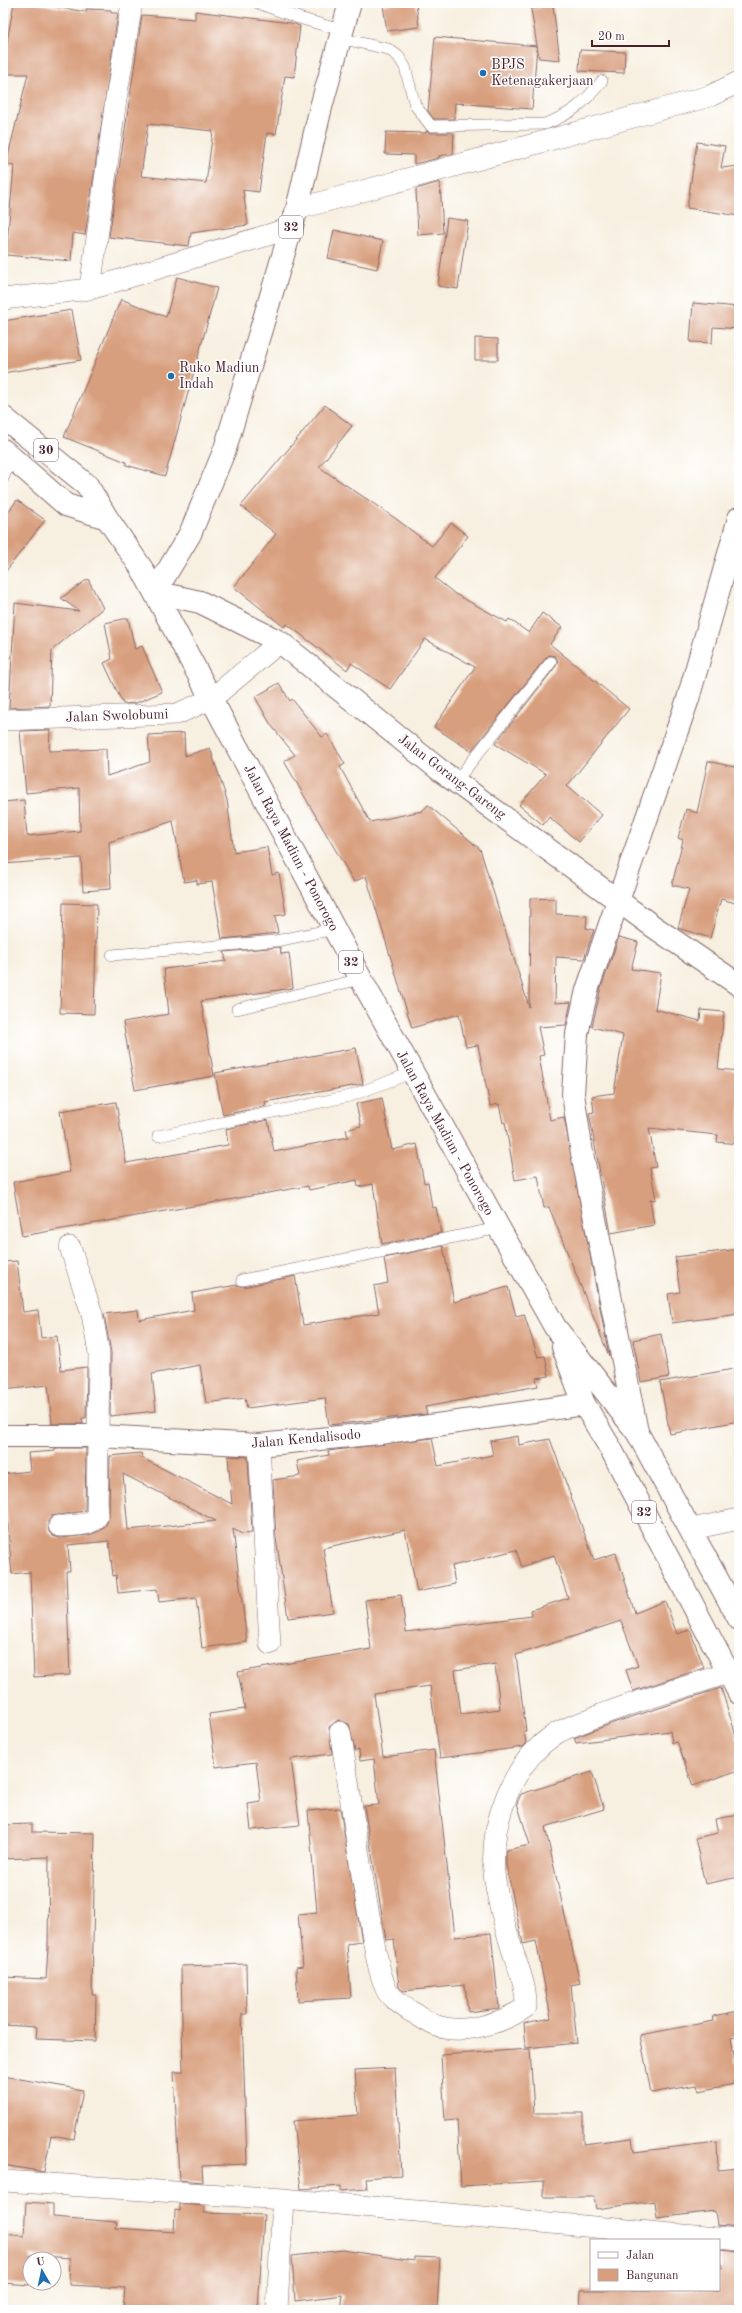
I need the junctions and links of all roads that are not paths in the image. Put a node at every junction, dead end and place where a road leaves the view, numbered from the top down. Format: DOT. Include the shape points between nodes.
graph roads {
  1 [pos="132,3"];
  2 [pos="258,3"];
  3 [pos="350,3"];
  4 [pos="340,34"];
  5 [pos="602,81"];
  6 [pos="739,82"];
  7 [pos="294,218"];
  8 [pos="90,289"];
  9 [pos="3,299"];
  10 [pos="3,416"];
  11 [pos="8,454"];
  12 [pos="3,478"];
  13 [pos="107,518"];
  14 [pos="739,518"];
  15 [pos="155,592"];
  16 [pos="280,642"];
  17 [pos="551,662"];
  18 [pos="211,699"];
  19 [pos="3,720"];
  20 [pos="456,781"];
  21 [pos="618,900"];
  22 [pos="334,929"];
  23 [pos="112,955"];
  24 [pos="360,979"];
  25 [pos="739,985"];
  26 [pos="237,1009"];
  27 [pos="411,1073"];
  28 [pos="158,1136"];
  29 [pos="499,1228"];
  30 [pos="70,1247"];
  31 [pos="242,1280"];
  32 [pos="555,1327"];
  33 [pos="584,1404"];
  34 [pos="637,1432"];
  35 [pos="3,1436"];
  36 [pos="99,1436"];
  37 [pos="259,1445"];
  38 [pos="739,1519"];
  39 [pos="59,1526"];
  40 [pos="692,1529"];
  41 [pos="739,1619"];
  42 [pos="270,1644"];
  43 [pos="734,1671"];
  44 [pos="739,1693"];
  45 [pos="340,1732"];
  46 [pos="3,2181"];
  47 [pos="283,2199"];
  48 [pos="739,2240"];
  49 [pos="277,2310"];
  1 -- 8 [label="street"];
  2 -- 4 [label="lane"];
  3 -- 4 [label="main road, 32"];
  4 -- 5 [label="lane" via="388,49 398,56 405,67 415,105 431,126 545,124 583,104"];
  4 -- 7 [label="main road, 32"];
  6 -- 7 [label="street" via="710,96"];
  7 -- 8 [label="street"];
  7 -- 15 [label="main road, 32" via="225,449 190,534"];
  8 -- 9 [label="street"];
  10 -- 13 [label="main road, 30" via="87,485"];
  11 -- 12 [label="lane"];
  11 -- 13 [label="main road, 30" via="66,505"];
  13 -- 15 [label="main road, Jalan Raya Madiun - Ponorogo / 30"];
  14 -- 21 [label="main road" via="688,699"];
  15 -- 16 [label="main road, Jalan Gorang-Gareng" via="200,602"];
  15 -- 18 [label="main road, Jalan Raya Madiun - Ponorogo / 32"];
  16 -- 18 [label="street, Jalan Swolobumi"];
  16 -- 20 [label="main road, Jalan Gorang-Gareng"];
  17 -- 20 [label="lane"];
  18 -- 19 [label="street, Jalan Swolobumi" via="170,715"];
  18 -- 22 [label="main road, Jalan Raya Madiun - Ponorogo / 32"];
  20 -- 21 [label="main road, Jalan Gorang-Gareng"];
  21 -- 25 [label="main road, Jalan Gorang-Gareng"];
  21 -- 34 [label="main road" via="587,990 577,1034 573,1094 582,1153"];
  22 -- 23 [label="lane" via="276,941"];
  22 -- 24 [label="main road, Jalan Raya Madiun - Ponorogo / 32"];
  24 -- 26 [label="lane"];
  24 -- 27 [label="main road, Jalan Raya Madiun - Ponorogo / 32"];
  27 -- 28 [label="lane" via="350,1096"];
  27 -- 29 [label="main road, Jalan Raya Madiun - Ponorogo / 32"];
  29 -- 31 [label="lane"];
  29 -- 32 [label="main road, Jalan Raya Madiun - Ponorogo / 32"];
  30 -- 36 [label="street" via="92,1314 100,1353"];
  32 -- 33 [label="main road, Jalan Raya Madiun - Ponorogo / 32"];
  32 -- 34 [label="main road, Jalan Raya Madiun - Ponorogo / 32"];
  33 -- 37 [label="main road, Jalan Kendalisodo" via="380,1433"];
  33 -- 43 [label="main road, Jalan Raya Madiun - Ponorogo / 32"];
  34 -- 40 [label="main road, Jalan Raya Madiun - Ponorogo / 32"];
  35 -- 36 [label="main road, Jalan Kendalisodo"];
  36 -- 37 [label="main road, Jalan Kendalisodo"];
  36 -- 39 [label="street" via="97,1517 94,1522 88,1524"];
  37 -- 42 [label="street"];
  38 -- 40 [label="street"];
  40 -- 41 [label="main road, Jalan Raya Madiun - Ponorogo / 32"];
  43 -- 44 [label="main road, Jalan Raya Madiun - Ponorogo / 32"];
  43 -- 45 [label="street" via="617,1708 555,1734 538,1747 524,1766 499,1816 494,1842 494,1874 509,1940 527,1996 526,2007 517,2014 486,2025 453,2029 435,2026 400,2004 386,1990 357,1856 351,1794"];
  46 -- 47 [label="street"];
  47 -- 48 [label="street"];
  47 -- 49 [label="street"];
}
